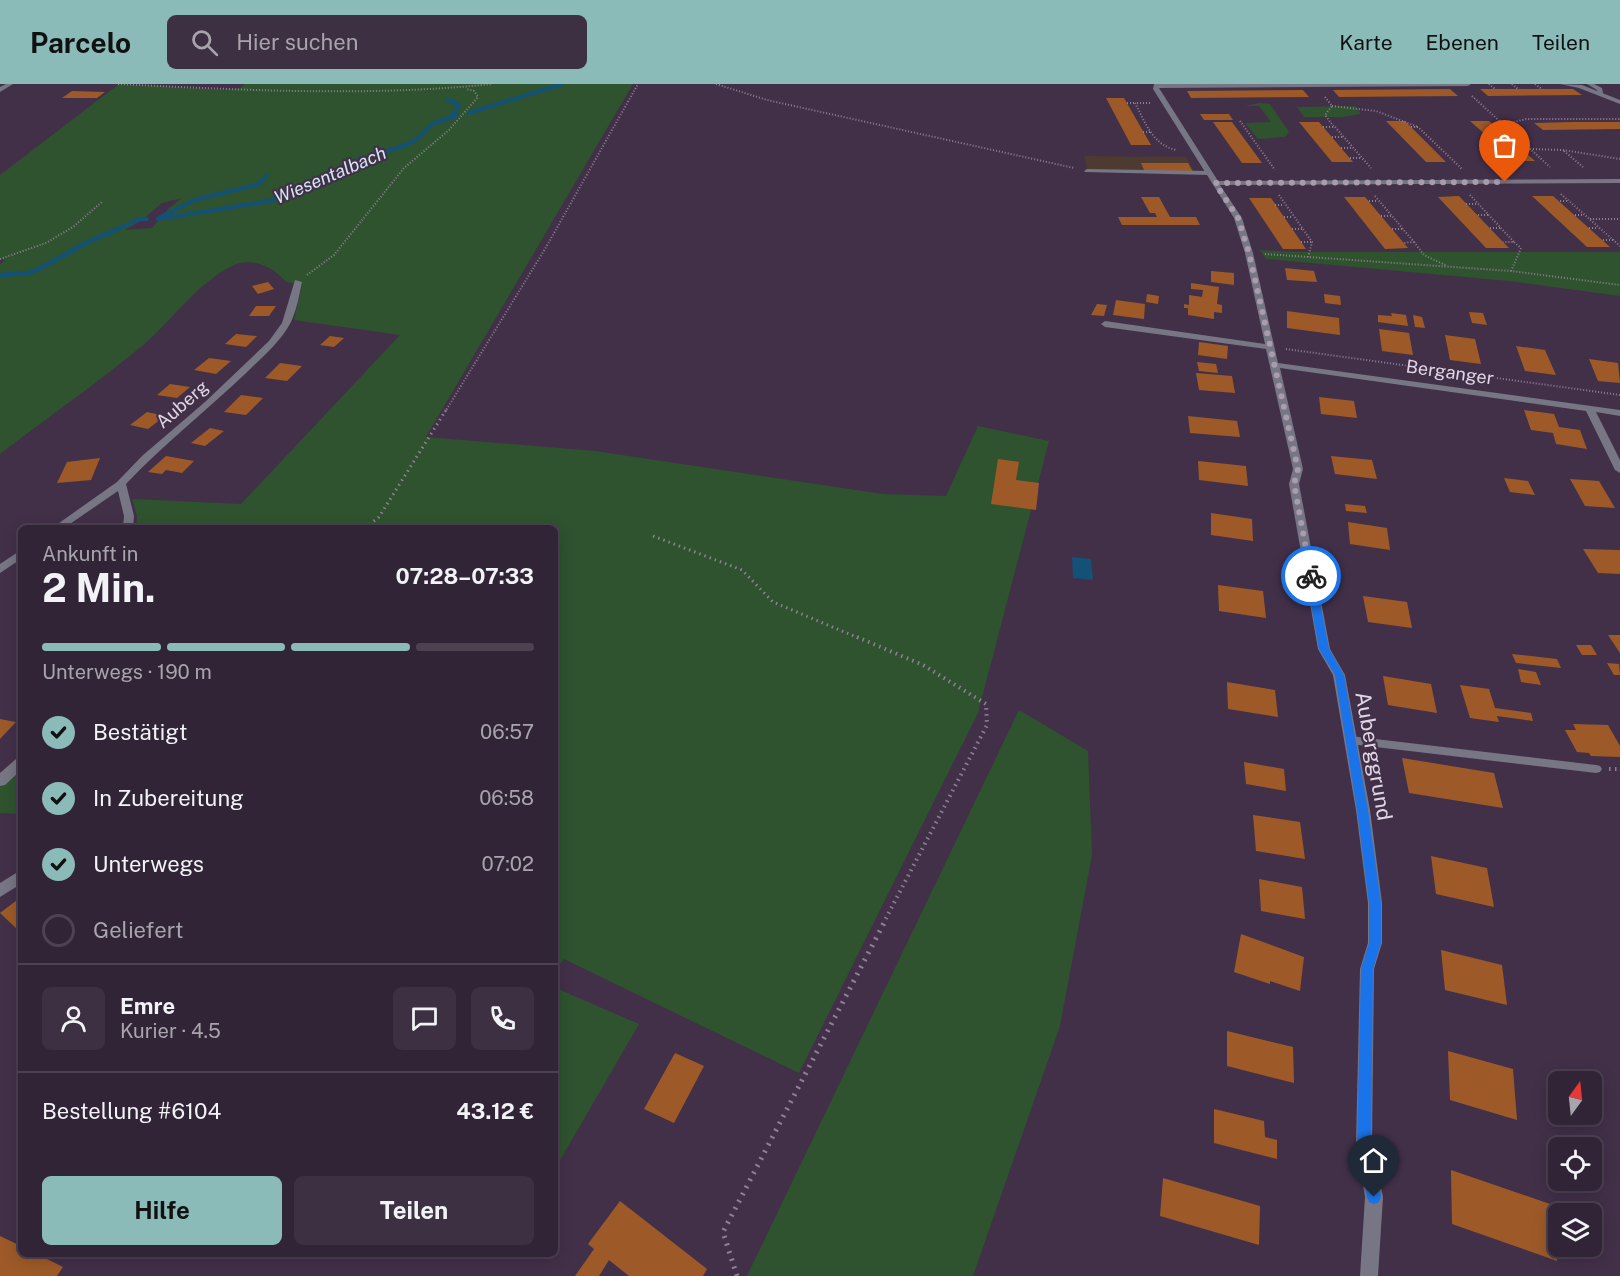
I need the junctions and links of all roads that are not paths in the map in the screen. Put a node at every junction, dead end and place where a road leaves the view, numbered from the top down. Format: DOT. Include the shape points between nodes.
graph roads {
  1 [pos="10,84"];
  2 [pos="1460,84"];
  3 [pos="1468,84"];
  4 [pos="1563,84"];
  5 [pos="1588,84"];
  6 [pos="1157,85"];
  7 [pos="1573,85"];
  8 [pos="0,90"];
  9 [pos="1600,93"];
  10 [pos="1620,102"];
  11 [pos="1087,171"];
  12 [pos="1209,173"];
  13 [pos="1620,181"];
  14 [pos="1215,183"];
  15 [pos="298,282"];
  16 [pos="1105,324"];
  17 [pos="1271,347"];
  18 [pos="1275,365"];
  19 [pos="1589,408"];
  20 [pos="1620,413"];
  21 [pos="1620,470"];
  22 [pos="121,484"];
  23 [pos="61,525"];
  24 [pos="128,525"];
  25 [pos="18,556"];
  26 [pos="0,569"];
  27 [pos="1350,740"];
  28 [pos="18,766"];
  29 [pos="1596,769"];
  30 [pos="0,781"];
  31 [pos="18,878"];
  32 [pos="0,891"];
  33 [pos="1370,1276"];
  1 -- 8 [label="street"];
  2 -- 3 [label="street"];
  2 -- 6 [label="street"];
  4 -- 7 [label="street"];
  5 -- 7 [label="lane"];
  5 -- 9 [label="lane" via="1600,89"];
  6 -- 12 [label="street, Auberggrund" via="1164,103"];
  7 -- 9 [label="street"];
  9 -- 10 [label="street"];
  11 -- 12 [label="lane"];
  12 -- 14 [label="street, Auberggrund"];
  13 -- 14 [label="street" via="1456,178"];
  14 -- 17 [label="street, Auberggrund" via="1238,218"];
  15 -- 22 [label="street, Auberg" via="282,331"];
  16 -- 17 [label="street"];
  17 -- 18 [label="street, Auberggrund"];
  18 -- 19 [label="street, Berganger"];
  18 -- 27 [label="street, Auberggrund" via="1298,469 1294,484 1324,649 1339,675"];
  19 -- 20 [label="street, Berganger"];
  19 -- 21 [label="street"];
  22 -- 23 [label="street, Auberg"];
  22 -- 24 [label="street"];
  25 -- 26 [label="street"];
  27 -- 29 [label="lane"];
  27 -- 33 [label="street, Auberggrund" via="1375,903 1375,943 1367,969 1364,1144 1374,1197"];
  28 -- 30 [label="street"];
  31 -- 32 [label="street"];
}
